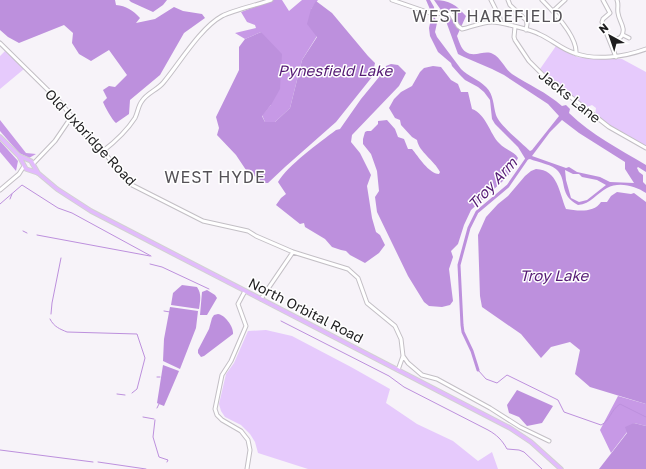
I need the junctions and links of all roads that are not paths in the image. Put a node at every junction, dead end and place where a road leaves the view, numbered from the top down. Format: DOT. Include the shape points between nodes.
graph roads {
  1 [pos="271,0"];
  2 [pos="392,0"];
  3 [pos="491,0"];
  4 [pos="508,0"];
  5 [pos="542,0"];
  6 [pos="565,0"];
  7 [pos="603,0"];
  8 [pos="617,0"];
  9 [pos="553,11"];
  10 [pos="500,23"];
  11 [pos="515,27"];
  12 [pos="526,30"];
  13 [pos="622,35"];
  14 [pos="629,38"];
  15 [pos="0,43"];
  16 [pos="611,43"];
  17 [pos="646,49"];
  18 [pos="576,54"];
  19 [pos="616,57"];
  20 [pos="72,116"];
  21 [pos="0,137"];
  22 [pos="646,148"];
  23 [pos="103,151"];
  24 [pos="19,156"];
  25 [pos="39,157"];
  26 [pos="28,160"];
  27 [pos="33,165"];
  28 [pos="26,167"];
  29 [pos="38,173"];
  30 [pos="0,190"];
  31 [pos="294,252"];
  32 [pos="245,292"];
  33 [pos="261,299"];
  34 [pos="403,356"];
  35 [pos="408,362"];
  36 [pos="400,366"];
  37 [pos="398,370"];
  38 [pos="549,441"];
  39 [pos="247,469"];
  40 [pos="561,469"];
  1 -- 23 [label="street" via="222,16 213,23 189,48 161,85 141,101 135,117 122,136"];
  2 -- 10 [label="street" via="431,13 451,14 460,27"];
  3 -- 10 [label="street"];
  4 -- 12 [label="street" via="526,20"];
  5 -- 9 [label="street"];
  6 -- 9 [label="street"];
  7 -- 16 [label="street" via="610,13 602,22"];
  8 -- 13 [label="street" via="618,14 624,30"];
  9 -- 18 [label="street" via="575,44"];
  10 -- 11 [label="street"];
  11 -- 12 [label="street"];
  11 -- 22 [label="street, Jacks Lane" via="515,40 529,61 544,76 609,127"];
  12 -- 18 [label="street" via="539,33"];
  13 -- 14 [label="street"];
  13 -- 16 [label="street"];
  15 -- 20 [label="street, Old Uxbridge Road"];
  16 -- 19 [label="street"];
  17 -- 19 [label="street"];
  18 -- 19 [label="street"];
  20 -- 23 [label="street, Old Uxbridge Road" via="86,135"];
  20 -- 25 [label="street" via="55,141"];
  21 -- 24 [label="main road"];
  23 -- 31 [label="street, Old Uxbridge Road" via="130,183 168,204 203,221 248,231"];
  24 -- 26 [label="main road"];
  24 -- 28 [label="main road"];
  25 -- 26 [label="street"];
  25 -- 27 [label="street"];
  26 -- 27 [label="main road, North Orbital Road"];
  26 -- 28 [label="main road"];
  27 -- 28 [label="main road" via="32,168"];
  27 -- 29 [label="main road, North Orbital Road"];
  28 -- 29 [label="main road, North Orbital Road"];
  28 -- 30 [label="street"];
  29 -- 32 [label="main road, North Orbital Road" via="91,211"];
  31 -- 33 [label="street"];
  31 -- 34 [label="street, Old Uxbridge Road" via="348,269 358,278 367,302 395,326 401,339"];
  32 -- 33 [label="main road, North Orbital Road"];
  32 -- 39 [label="street" via="238,304 246,326 222,375 215,409 217,416 241,431 249,443"];
  33 -- 37 [label="main road, North Orbital Road"];
  34 -- 35 [label="street"];
  34 -- 36 [label="street, Old Uxbridge Road"];
  35 -- 36 [label="street"];
  35 -- 38 [label="street" via="422,375 437,379"];
  36 -- 37 [label="street, Old Uxbridge Road"];
  37 -- 40 [label="main road, North Orbital Road" via="510,428 532,442"];
}
